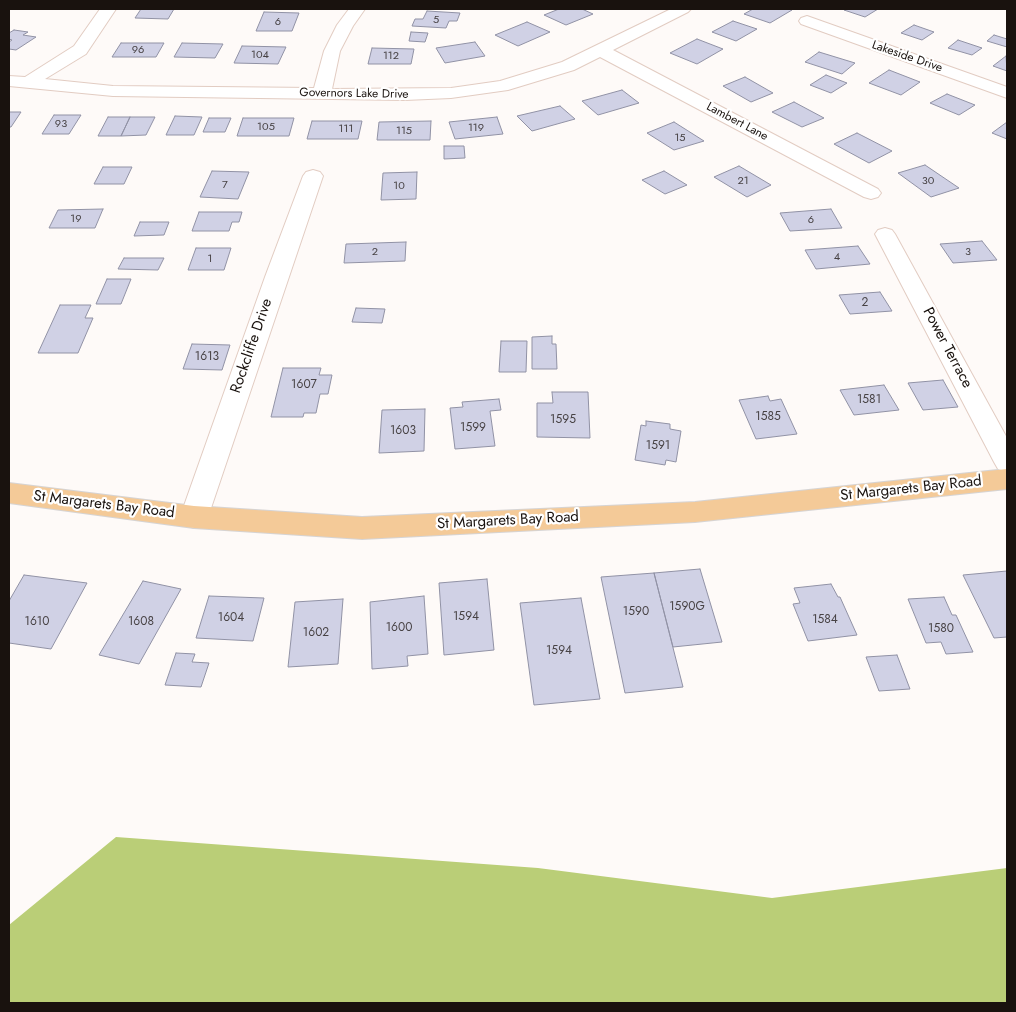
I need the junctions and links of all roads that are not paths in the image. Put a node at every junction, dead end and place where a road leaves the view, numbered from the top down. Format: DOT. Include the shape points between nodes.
graph roads {
  1 [pos="108,9"];
  2 [pos="357,9"];
  3 [pos="683,9"];
  4 [pos="806,21"];
  5 [pos="602,51"];
  6 [pos="9,80"];
  7 [pos="29,82"];
  8 [pos="322,93"];
  9 [pos="1007,94"];
  10 [pos="313,176"];
  11 [pos="871,193"];
  12 [pos="885,234"];
  13 [pos="1007,462"];
  14 [pos="1007,479"];
  15 [pos="9,493"];
  16 [pos="194,517"];
  1 -- 7 [label="street" via="80,50"];
  2 -- 8 [label="street" via="332,51"];
  3 -- 5 [label="street, Governors Lake Drive"];
  4 -- 9 [label="street, Lakeside Drive"];
  5 -- 8 [label="street, Governors Lake Drive" via="548,74 477,90 424,95"];
  5 -- 11 [label="street, Lambert Lane"];
  6 -- 7 [label="street, Governors Lake Drive"];
  7 -- 8 [label="street, Governors Lake Drive" via="113,91"];
  10 -- 16 [label="street, Rockcliffe Drive"];
  12 -- 13 [label="street, Power Terrace"];
  14 -- 16 [label="main road, St Margarets Bay Road" via="696,512 362,528"];
  15 -- 16 [label="main road, St Margarets Bay Road"];
}
